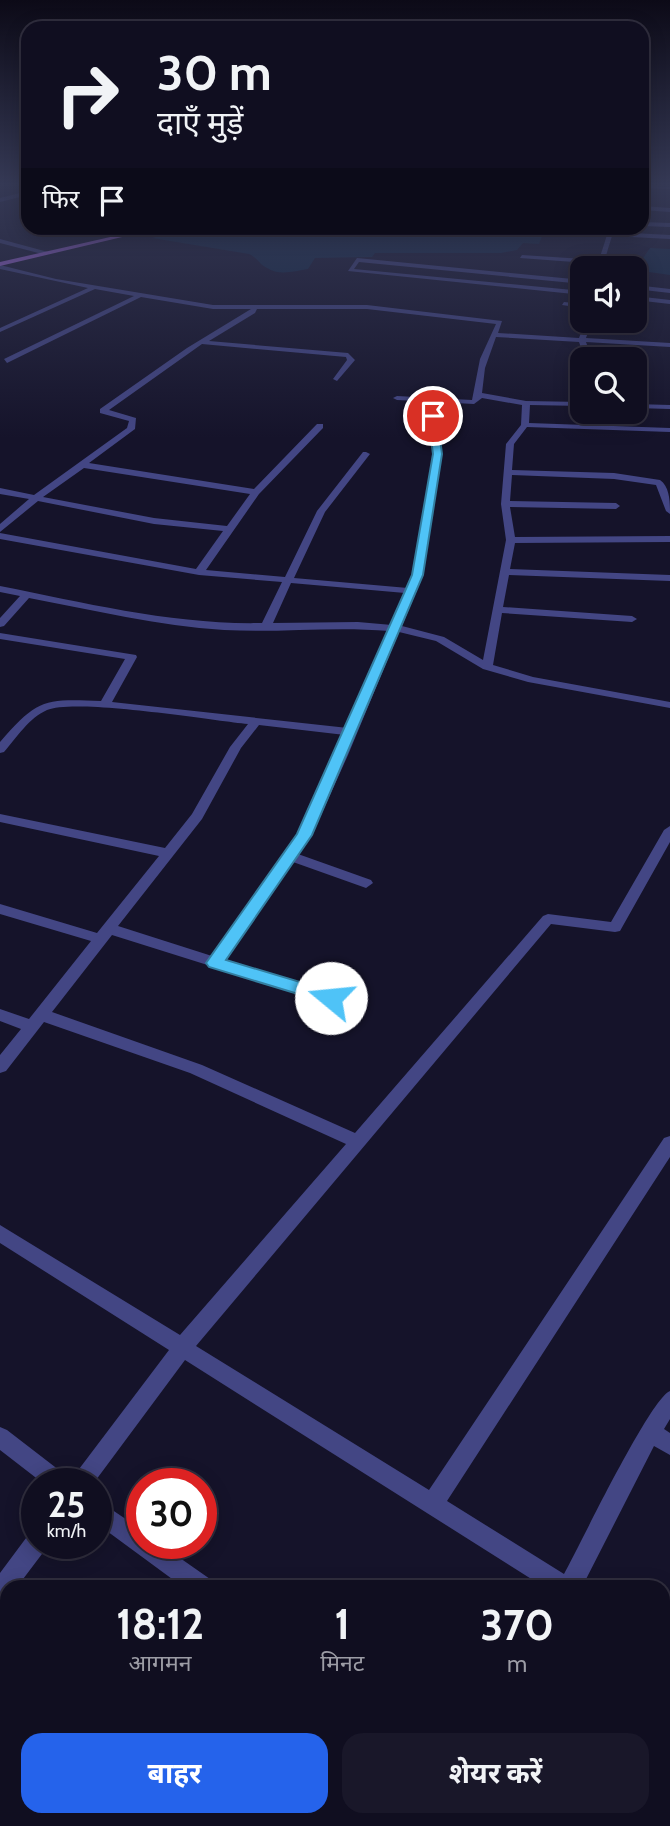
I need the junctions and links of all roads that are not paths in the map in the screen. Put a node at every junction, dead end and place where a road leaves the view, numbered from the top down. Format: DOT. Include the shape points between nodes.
graph roads {
  1 [pos="13,268"];
  2 [pos="351,268"];
  3 [pos="441,268"];
  4 [pos="570,281"];
  5 [pos="93,288"];
  6 [pos="647,288"];
  7 [pos="670,291"];
  8 [pos="570,292"];
  9 [pos="139,296"];
  10 [pos="647,299"];
  11 [pos="670,302"];
  12 [pos="564,304"];
  13 [pos="570,305"];
  14 [pos="255,306"];
  15 [pos="0,330"];
  16 [pos="584,333"];
  17 [pos="493,335"];
  18 [pos="582,340"];
  19 [pos="202,342"];
  20 [pos="670,345"];
  21 [pos="585,347"];
  22 [pos="7,361"];
  23 [pos="337,379"];
  24 [pos="478,395"];
  25 [pos="397,398"];
  26 [pos="526,403"];
  27 [pos="570,404"];
  28 [pos="647,406"];
  29 [pos="670,407"];
  30 [pos="433,416"];
  31 [pos="524,425"];
  32 [pos="320,426"];
  33 [pos="670,430"];
  34 [pos="366,454"];
  35 [pos="84,465"];
  36 [pos="506,472"];
  37 [pos="0,491"];
  38 [pos="256,492"];
  39 [pos="36,498"];
  40 [pos="505,504"];
  41 [pos="616,506"];
  42 [pos="670,511"];
  43 [pos="0,529"];
  44 [pos="230,529"];
  45 [pos="0,536"];
  46 [pos="670,539"];
  47 [pos="511,540"];
  48 [pos="199,572"];
  49 [pos="504,572"];
  50 [pos="670,578"];
  51 [pos="285,582"];
  52 [pos="0,589"];
  53 [pos="411,591"];
  54 [pos="27,594"];
  55 [pos="499,610"];
  56 [pos="632,618"];
  57 [pos="0,624"];
  58 [pos="266,626"];
  59 [pos="396,628"];
  60 [pos="0,636"];
  61 [pos="487,667"];
  62 [pos="105,705"];
  63 [pos="670,705"];
  64 [pos="256,721"];
  65 [pos="352,732"];
  66 [pos="0,749"];
  67 [pos="0,818"];
  68 [pos="670,830"];
  69 [pos="167,853"];
  70 [pos="289,856"];
  71 [pos="366,883"];
  72 [pos="0,909"];
  73 [pos="103,933"];
  74 [pos="215,963"];
  75 [pos="331,998"];
  76 [pos="0,1015"];
  77 [pos="36,1020"];
  78 [pos="0,1067"];
  79 [pos="358,1142"];
  80 [pos="670,1143"];
  81 [pos="0,1233"];
  82 [pos="182,1348"];
  83 [pos="670,1401"];
  84 [pos="650,1432"];
  85 [pos="0,1437"];
  86 [pos="670,1445"];
  87 [pos="40,1468"];
  88 [pos="92,1468"];
  89 [pos="432,1505"];
  90 [pos="24,1559"];
  91 [pos="164,1559"];
  92 [pos="8,1580"];
  93 [pos="192,1580"];
  94 [pos="553,1580"];
  95 [pos="574,1580"];
  1 -- 5 [label="street"];
  2 -- 8 [label="street"];
  3 -- 4 [label="street"];
  5 -- 9 [label="street"];
  5 -- 15 [label="street"];
  6 -- 7 [label="street"];
  9 -- 14 [label="street" via="213,307"];
  9 -- 22 [label="street"];
  10 -- 11 [label="street"];
  12 -- 13 [label="street"];
  14 -- 17 [label="street" via="367,307 500,322"];
  14 -- 19 [label="street" via="253,312"];
  16 -- 18 [label="street"];
  17 -- 18 [label="street"];
  17 -- 24 [label="street" via="478,377"];
  18 -- 20 [label="street"];
  18 -- 21 [label="street"];
  19 -- 23 [label="street" via="348,355 351,360"];
  19 -- 35 [label="street" via="103,411 133,420 131,429"];
  24 -- 25 [label="street" via="474,402 465,403"];
  24 -- 26 [label="street"];
  26 -- 27 [label="street"];
  26 -- 31 [label="street"];
  28 -- 29 [label="street"];
  30 -- 53 [label="street" via="438,454 418,575"];
  31 -- 33 [label="street"];
  31 -- 36 [label="street" via="509,444"];
  32 -- 38 [label="street"];
  34 -- 51 [label="street" via="321,511"];
  35 -- 38 [label="street"];
  35 -- 39 [label="street"];
  36 -- 40 [label="street"];
  36 -- 42 [label="street" via="614,476 660,483"];
  37 -- 39 [label="street"];
  38 -- 44 [label="street"];
  39 -- 43 [label="street"];
  39 -- 44 [label="street" via="154,521"];
  40 -- 41 [label="street"];
  40 -- 47 [label="street"];
  44 -- 48 [label="street"];
  45 -- 48 [label="street"];
  46 -- 47 [label="street"];
  47 -- 49 [label="street"];
  48 -- 51 [label="street"];
  49 -- 50 [label="street"];
  49 -- 55 [label="street"];
  51 -- 53 [label="street"];
  51 -- 58 [label="street"];
  52 -- 54 [label="street"];
  53 -- 59 [label="street"];
  54 -- 57 [label="street"];
  54 -- 58 [label="street" via="143,617 224,627"];
  55 -- 56 [label="street"];
  55 -- 61 [label="street"];
  58 -- 59 [label="street"];
  59 -- 61 [label="street" via="440,639"];
  59 -- 65 [label="street"];
  60 -- 62 [label="street" via="132,657"];
  61 -- 63 [label="street" via="532,680"];
  62 -- 64 [label="street"];
  62 -- 66 [label="street" via="43,708 28,717"];
  64 -- 65 [label="street"];
  64 -- 69 [label="street" via="197,816"];
  65 -- 70 [label="street" via="304,835"];
  67 -- 69 [label="street"];
  68 -- 79 [label="street" via="615,927 548,919"];
  69 -- 73 [label="street"];
  70 -- 71 [label="street"];
  70 -- 74 [label="street"];
  72 -- 73 [label="street"];
  73 -- 74 [label="street"];
  73 -- 77 [label="street"];
  74 -- 75 [label="street"];
  76 -- 77 [label="street"];
  77 -- 78 [label="street"];
  77 -- 79 [label="street" via="196,1069"];
  79 -- 82 [label="street"];
  80 -- 89 [label="street"];
  81 -- 82 [label="street"];
  82 -- 88 [label="street"];
  82 -- 89 [label="street"];
  83 -- 84 [label="street"];
  84 -- 86 [label="street"];
  84 -- 95 [label="street"];
  85 -- 87 [label="street"];
  89 -- 94 [label="street"];
  90 -- 92 [label="street"];
  91 -- 93 [label="street"];
}
